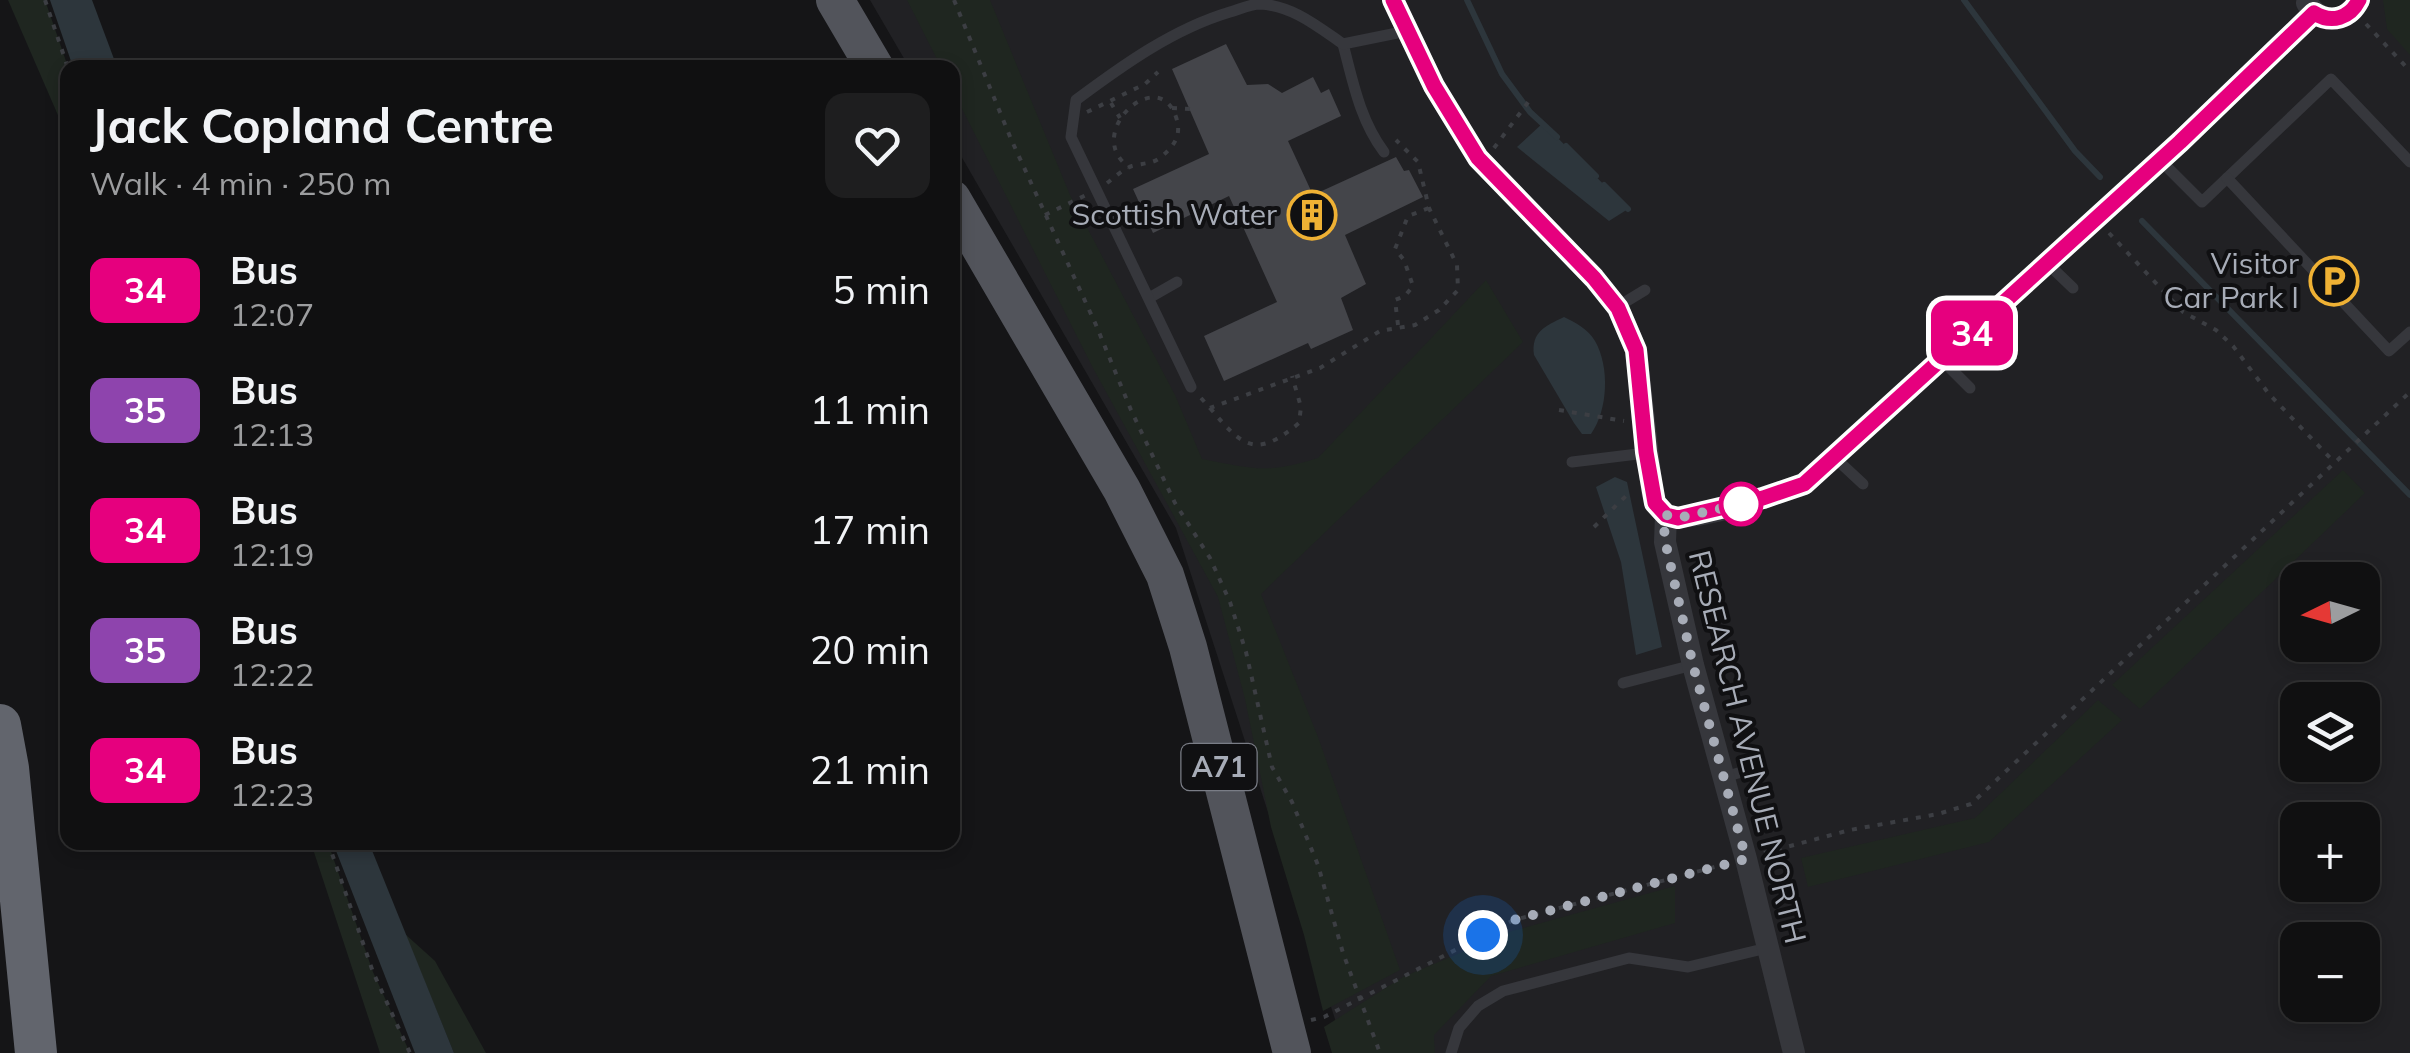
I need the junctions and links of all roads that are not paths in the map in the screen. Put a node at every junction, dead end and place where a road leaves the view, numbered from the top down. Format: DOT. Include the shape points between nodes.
graph roads {
  1 [pos="836,0"];
  2 [pos="1393,0"];
  3 [pos="2356,5"];
  4 [pos="2310,6"];
  5 [pos="1407,31"];
  6 [pos="1344,44"];
  7 [pos="870,60"];
  8 [pos="1384,152"];
  9 [pos="2160,160"];
  10 [pos="2410,162"];
  11 [pos="2227,178"];
  12 [pos="960,213"];
  13 [pos="2048,264"];
  14 [pos="1177,282"];
  15 [pos="2072,288"];
  16 [pos="1645,290"];
  17 [pos="1149,298"];
  18 [pos="1617,306"];
  19 [pos="2410,332"];
  20 [pos="1942,360"];
  21 [pos="1191,387"];
  22 [pos="1970,388"];
  23 [pos="1646,452"];
  24 [pos="1834,458"];
  25 [pos="1572,462"];
  26 [pos="1863,484"];
  27 [pos="1666,515"];
  28 [pos="1693,665"];
  29 [pos="1622,683"];
  30 [pos="0,724"];
  31 [pos="1756,768"];
  32 [pos="1724,776"];
  33 [pos="1766,948"];
  34 [pos="1288,1040"];
  35 [pos="36,1053"];
  36 [pos="1451,1053"];
  37 [pos="1794,1053"];
  1 -- 7 [label="main road"];
  2 -- 5 [label="street, RESEARCH AVENUE NORTH"];
  3 -- 4 [label="street" via="2334,19"];
  4 -- 9 [label="street"];
  5 -- 6 [label="lane"];
  5 -- 18 [label="street, RESEARCH AVENUE NORTH" via="1478,158"];
  6 -- 8 [label="lane" via="1358,101"];
  6 -- 17 [label="lane" via="1297,13 1258,4 1180,32 1076,100 1070,137"];
  9 -- 11 [label="lane" via="2202,202"];
  9 -- 13 [label="street"];
  10 -- 11 [label="lane" via="2332,79"];
  11 -- 19 [label="lane" via="2389,351"];
  12 -- 34 [label="main road, A71" via="1165,575"];
  13 -- 15 [label="lane"];
  13 -- 20 [label="street"];
  14 -- 17 [label="lane"];
  16 -- 18 [label="lane"];
  17 -- 21 [label="lane"];
  18 -- 23 [label="street, RESEARCH AVENUE NORTH" via="1636,350"];
  20 -- 22 [label="lane"];
  20 -- 24 [label="street"];
  23 -- 25 [label="lane"];
  23 -- 27 [label="street, RESEARCH AVENUE NORTH" via="1655,503"];
  24 -- 26 [label="lane"];
  24 -- 27 [label="street" via="1804,484 1763,498 1678,518"];
  27 -- 28 [label="street, RESEARCH AVENUE NORTH" via="1665,542"];
  28 -- 29 [label="lane"];
  28 -- 32 [label="street, RESEARCH AVENUE NORTH"];
  30 -- 35 [label="highway"];
  31 -- 32 [label="lane"];
  32 -- 33 [label="street, RESEARCH AVENUE NORTH"];
  33 -- 36 [label="lane" via="1688,967 1628,958 1503,991 1458,1028"];
  33 -- 37 [label="street, RESEARCH AVENUE NORTH"];
}
